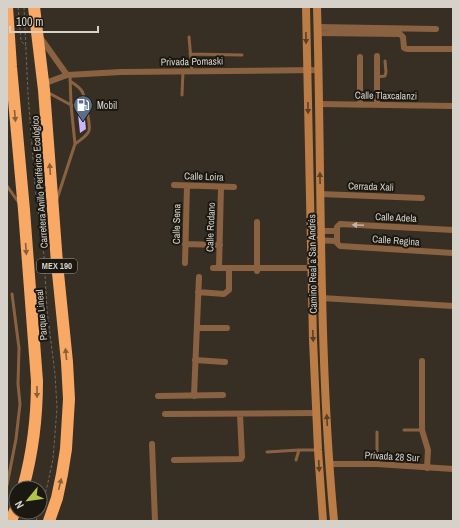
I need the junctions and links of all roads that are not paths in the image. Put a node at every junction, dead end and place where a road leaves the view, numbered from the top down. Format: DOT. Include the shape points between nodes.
graph roads {
  1 [pos="8,7"];
  2 [pos="306,7"];
  3 [pos="317,7"];
  4 [pos="32,8"];
  5 [pos="436,29"];
  6 [pos="318,30"];
  7 [pos="38,35"];
  8 [pos="189,37"];
  9 [pos="453,50"];
  10 [pos="190,54"];
  11 [pos="242,55"];
  12 [pos="377,56"];
  13 [pos="360,57"];
  14 [pos="385,61"];
  15 [pos="307,69"];
  16 [pos="318,70"];
  17 [pos="9,71"];
  18 [pos="183,71"];
  19 [pos="192,71"];
  20 [pos="69,77"];
  21 [pos="377,77"];
  22 [pos="44,87"];
  23 [pos="182,95"];
  24 [pos="319,104"];
  25 [pos="71,105"];
  26 [pos="360,105"];
  27 [pos="377,105"];
  28 [pos="453,106"];
  29 [pos="85,108"];
  30 [pos="75,144"];
  31 [pos="174,185"];
  32 [pos="7,186"];
  33 [pos="187,186"];
  34 [pos="221,186"];
  35 [pos="234,187"];
  36 [pos="320,194"];
  37 [pos="422,198"];
  38 [pos="24,210"];
  39 [pos="53,210"];
  40 [pos="257,222"];
  41 [pos="338,228"];
  42 [pos="453,230"];
  43 [pos="311,231"];
  44 [pos="321,232"];
  45 [pos="311,240"];
  46 [pos="321,240"];
  47 [pos="338,243"];
  48 [pos="185,244"];
  49 [pos="220,245"];
  50 [pos="453,253"];
  51 [pos="185,263"];
  52 [pos="229,268"];
  53 [pos="257,270"];
  54 [pos="311,270"];
  55 [pos="199,277"];
  56 [pos="198,292"];
  57 [pos="12,294"];
  58 [pos="322,298"];
  59 [pos="453,306"];
  60 [pos="197,328"];
  61 [pos="227,328"];
  62 [pos="195,360"];
  63 [pos="422,361"];
  64 [pos="225,362"];
  65 [pos="223,395"];
  66 [pos="158,396"];
  67 [pos="194,396"];
  68 [pos="316,413"];
  69 [pos="165,414"];
  70 [pos="240,414"];
  71 [pos="404,430"];
  72 [pos="422,430"];
  73 [pos="377,432"];
  74 [pos="152,444"];
  75 [pos="298,450"];
  76 [pos="318,450"];
  77 [pos="267,452"];
  78 [pos="174,460"];
  79 [pos="296,460"];
  80 [pos="329,464"];
  81 [pos="377,464"];
  82 [pos="427,468"];
  83 [pos="453,469"];
  84 [pos="25,480"];
  85 [pos="7,485"];
  86 [pos="330,486"];
  87 [pos="320,487"];
  88 [pos="49,521"];
  89 [pos="156,521"];
  90 [pos="323,521"];
  91 [pos="334,521"];
  1 -- 17 [label="highway, Carretera Anillo Periférico Ecológico / MEX 190"];
  2 -- 15 [label="main road, Camino Real a San Andrés, one-way"];
  3 -- 6 [label="main road, Camino Real a San Andrés"];
  4 -- 7 [label="highway, Carretera Anillo Periférico Ecológico / MEX 190"];
  5 -- 6 [label="street"];
  6 -- 9 [label="street" via="400,34 403,36 404,48 407,49"];
  6 -- 16 [label="main road, Camino Real a San Andrés"];
  7 -- 20 [label="street"];
  7 -- 22 [label="highway, Carretera Anillo Periférico Ecológico / MEX 190"];
  8 -- 10 [label="lane"];
  10 -- 11 [label="lane"];
  10 -- 19 [label="lane"];
  12 -- 21 [label="street"];
  13 -- 26 [label="street"];
  14 -- 21 [label="lane" via="385,76"];
  15 -- 16 [label="street, Privada Pomaski"];
  15 -- 19 [label="street, Privada Pomaski"];
  15 -- 43 [label="main road, Camino Real a San Andrés, one-way"];
  16 -- 24 [label="main road, Camino Real a San Andrés"];
  17 -- 38 [label="highway, Carretera Anillo Periférico Ecológico / MEX 190, one-way"];
  18 -- 19 [label="street, Privada Pomaski"];
  18 -- 20 [label="street, Privada Pomaski" via="121,72"];
  18 -- 23 [label="lane"];
  20 -- 22 [label="street, Privada Pomaski"];
  20 -- 25 [label="lane"];
  20 -- 29 [label="lane" via="84,92"];
  21 -- 27 [label="street"];
  22 -- 25 [label="lane"];
  39 -- 22 [label="highway, Carretera Anillo Periférico Ecológico / MEX 190, one-way"];
  24 -- 26 [label="street, Calle Tlaxcalanzi"];
  36 -- 24 [label="main road, Camino Real a San Andrés, one-way"];
  25 -- 29 [label="lane"];
  25 -- 30 [label="lane"];
  26 -- 27 [label="street, Calle Tlaxcalanzi"];
  27 -- 28 [label="street, Calle Tlaxcalanzi"];
  29 -- 30 [label="lane" via="90,131 88,136"];
  30 -- 39 [label="lane"];
  31 -- 33 [label="street, Calle Loira"];
  32 -- 38 [label="lane"];
  33 -- 34 [label="street, Calle Loira"];
  33 -- 48 [label="street, Calle Sena"];
  34 -- 35 [label="street, Calle Loira"];
  34 -- 49 [label="street, Calle Rodano"];
  36 -- 37 [label="street, Cerrada Xali"];
  36 -- 44 [label="main road, Camino Real a San Andrés"];
  38 -- 84 [label="highway, Carretera Anillo Periférico Ecológico / MEX 190, one-way" via="37,388 34,438"];
  88 -- 39 [label="highway, Carretera Anillo Periférico Ecológico / MEX 190, one-way" via="62,474 69,399"];
  40 -- 53 [label="street"];
  42 -- 41 [label="street, Calle Adela, one-way"];
  41 -- 44 [label="street, Calle Adela"];
  41 -- 47 [label="street"];
  43 -- 44 [label="street, Calle Adela"];
  43 -- 45 [label="main road, Camino Real a San Andrés"];
  44 -- 46 [label="main road, Camino Real a San Andrés"];
  45 -- 46 [label="street, Calle Regina"];
  45 -- 54 [label="main road, Camino Real a San Andrés"];
  46 -- 47 [label="street, Calle Regina"];
  46 -- 58 [label="main road, Camino Real a San Andrés"];
  47 -- 50 [label="street, Calle Regina" via="340,246"];
  48 -- 49 [label="street"];
  48 -- 51 [label="street, Calle Sena"];
  49 -- 52 [label="street, Calle Rodano" via="216,268"];
  52 -- 53 [label="street"];
  52 -- 56 [label="street" via="227,292"];
  53 -- 54 [label="street"];
  54 -- 68 [label="main road, Camino Real a San Andrés, one-way"];
  55 -- 56 [label="street"];
  56 -- 60 [label="street"];
  57 -- 85 [label="lane" via="19,348 20,404"];
  58 -- 59 [label="street"];
  80 -- 58 [label="main road, Camino Real a San Andrés, one-way"];
  60 -- 61 [label="street"];
  60 -- 62 [label="street"];
  62 -- 64 [label="street"];
  62 -- 67 [label="street"];
  63 -- 72 [label="street"];
  65 -- 67 [label="street"];
  66 -- 67 [label="street"];
  68 -- 70 [label="street"];
  68 -- 76 [label="main road, Camino Real a San Andrés"];
  69 -- 70 [label="street"];
  70 -- 78 [label="street" via="241,459"];
  71 -- 72 [label="lane"];
  72 -- 82 [label="street" via="428,450"];
  73 -- 81 [label="lane"];
  74 -- 89 [label="street"];
  75 -- 76 [label="lane"];
  75 -- 77 [label="lane"];
  75 -- 79 [label="lane"];
  76 -- 87 [label="main road, Camino Real a San Andrés, one-way"];
  80 -- 81 [label="street, Privada 28 Sur"];
  80 -- 86 [label="main road, Camino Real a San Andrés"];
  81 -- 82 [label="street, Privada 28 Sur"];
  82 -- 83 [label="street, Privada 28 Sur"];
  86 -- 87 [label="main road"];
  86 -- 91 [label="main road, Camino Real a San Andrés"];
  87 -- 90 [label="main road, Camino Real a San Andrés"];
}
